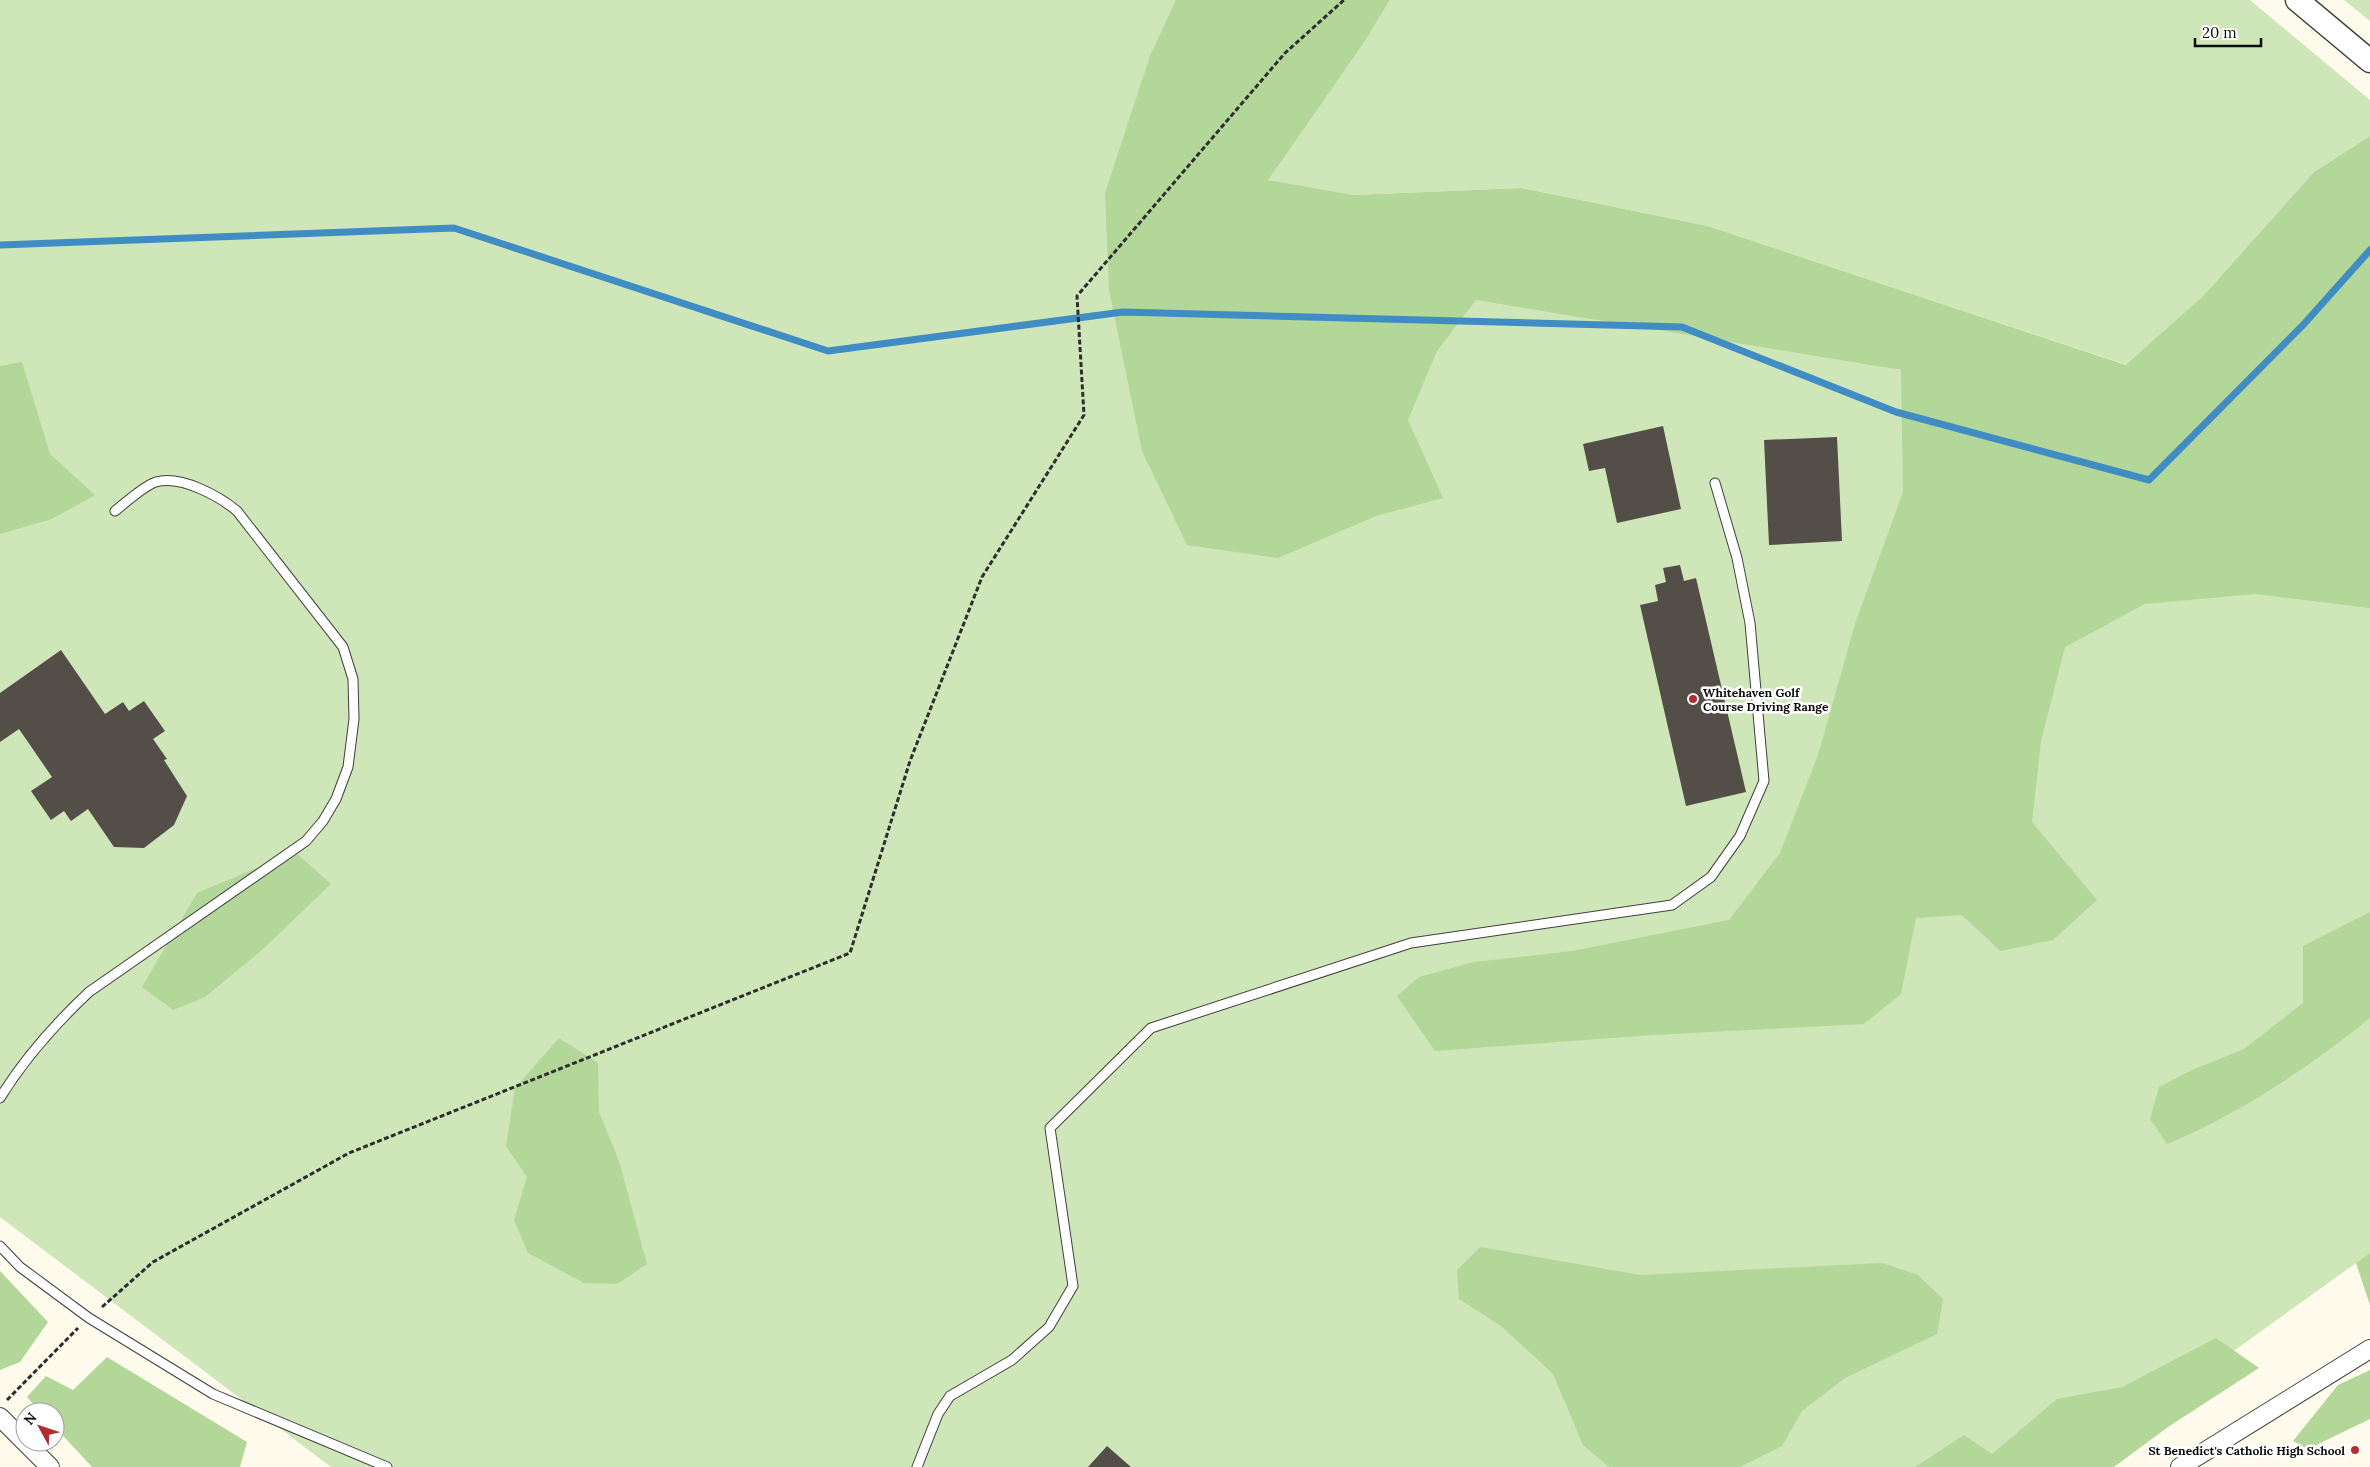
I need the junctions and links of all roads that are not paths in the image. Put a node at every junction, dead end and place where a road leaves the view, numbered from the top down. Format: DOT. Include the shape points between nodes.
graph roads {
  1 [pos="2297,0"];
  2 [pos="2370,61"];
  3 [pos="1715,482"];
  4 [pos="115,510"];
  5 [pos="0,1098"];
  6 [pos="0,1246"];
  7 [pos="2370,1349"];
  8 [pos="3,1409"];
  9 [pos="50,1467"];
  10 [pos="387,1467"];
  11 [pos="917,1467"];
  12 [pos="2180,1467"];
  1 -- 2 [label="street"];
  3 -- 11 [label="lane" via="1737,558 1750,623 1764,781 1740,836 1711,877 1672,905 1410,943 1151,1028 1050,1128 1073,1286 1050,1328 1012,1360 950,1396 938,1414"];
  4 -- 5 [label="lane" via="155,482 175,479 224,500 237,511 343,647 353,680 354,719 348,767 336,799 306,841 88,992 60,1019"];
  6 -- 10 [label="lane" via="20,1267 89,1318 213,1394"];
  7 -- 12 [label="street"];
  8 -- 9 [label="street"];
}
